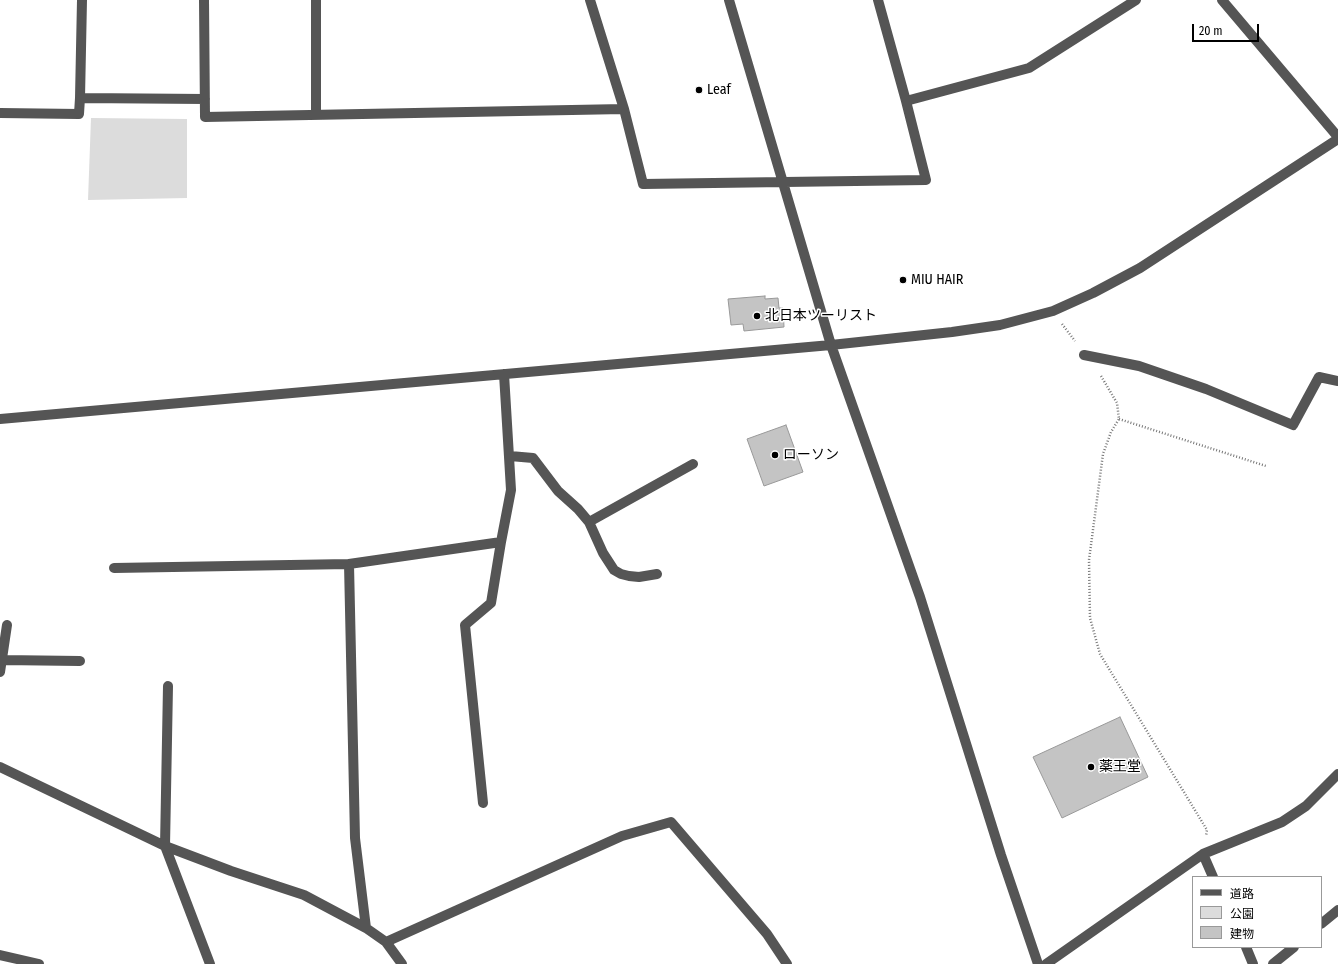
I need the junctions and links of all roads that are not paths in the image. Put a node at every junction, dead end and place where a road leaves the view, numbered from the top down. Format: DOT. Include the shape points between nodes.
graph roads {
  1 [pos="82,0"];
  2 [pos="204,0"];
  3 [pos="316,0"];
  4 [pos="590,0"];
  5 [pos="729,0"];
  6 [pos="878,0"];
  7 [pos="1136,0"];
  8 [pos="1222,0"];
  9 [pos="80,98"];
  10 [pos="204,99"];
  11 [pos="906,101"];
  12 [pos="624,109"];
  13 [pos="0,113"];
  14 [pos="316,115"];
  15 [pos="1338,138"];
  16 [pos="783,183"];
  17 [pos="831,345"];
  18 [pos="1084,354"];
  19 [pos="504,374"];
  20 [pos="1338,381"];
  21 [pos="0,419"];
  22 [pos="510,456"];
  23 [pos="693,464"];
  24 [pos="589,522"];
  25 [pos="501,542"];
  26 [pos="349,564"];
  27 [pos="114,568"];
  28 [pos="657,574"];
  29 [pos="7,625"];
  30 [pos="2,660"];
  31 [pos="80,661"];
  32 [pos="0,672"];
  33 [pos="168,686"];
  34 [pos="0,767"];
  35 [pos="1338,774"];
  36 [pos="483,803"];
  37 [pos="165,846"];
  38 [pos="1203,854"];
  39 [pos="1213,876"];
  40 [pos="1338,910"];
  41 [pos="1322,923"];
  42 [pos="366,928"];
  43 [pos="386,942"];
  44 [pos="1246,948"];
  45 [pos="1293,948"];
  46 [pos="0,955"];
  47 [pos="39,964"];
  48 [pos="210,964"];
  49 [pos="402,964"];
  50 [pos="787,964"];
  51 [pos="1038,964"];
  52 [pos="1046,964"];
  53 [pos="1253,964"];
  54 [pos="1274,964"];
  1 -- 9 [label="street"];
  2 -- 10 [label="street"];
  3 -- 14 [label="street"];
  4 -- 12 [label="street"];
  5 -- 16 [label="street"];
  6 -- 11 [label="street"];
  7 -- 11 [label="street" via="1029,68"];
  8 -- 15 [label="street"];
  9 -- 10 [label="street"];
  9 -- 13 [label="street" via="79,114"];
  10 -- 14 [label="street" via="205,117"];
  11 -- 16 [label="street" via="926,180"];
  12 -- 14 [label="street"];
  12 -- 16 [label="street" via="643,184"];
  15 -- 17 [label="street" via="1140,268 1053,311 993,326"];
  16 -- 17 [label="street"];
  17 -- 19 [label="street"];
  17 -- 51 [label="street" via="920,597"];
  18 -- 20 [label="street" via="1138,366 1206,388 1293,425 1319,377"];
  19 -- 21 [label="street"];
  19 -- 22 [label="street"];
  22 -- 24 [label="street" via="533,458 558,491"];
  22 -- 25 [label="street" via="511,490"];
  23 -- 24 [label="street"];
  24 -- 28 [label="street" via="614,570 629,576"];
  25 -- 26 [label="street"];
  25 -- 36 [label="street" via="491,603 465,625"];
  26 -- 27 [label="street"];
  26 -- 42 [label="street" via="355,838"];
  29 -- 30 [label="street"];
  30 -- 31 [label="street"];
  30 -- 32 [label="street"];
  33 -- 37 [label="street"];
  34 -- 37 [label="street"];
  35 -- 38 [label="street" via="1306,806 1282,822"];
  37 -- 42 [label="street" via="304,895"];
  37 -- 48 [label="street"];
  38 -- 39 [label="street"];
  38 -- 52 [label="street"];
  40 -- 41 [label="street"];
  42 -- 43 [label="street"];
  43 -- 49 [label="street"];
  43 -- 50 [label="street" via="622,836 671,822 767,934"];
  44 -- 53 [label="street"];
  45 -- 54 [label="street"];
  46 -- 47 [label="street"];
}
